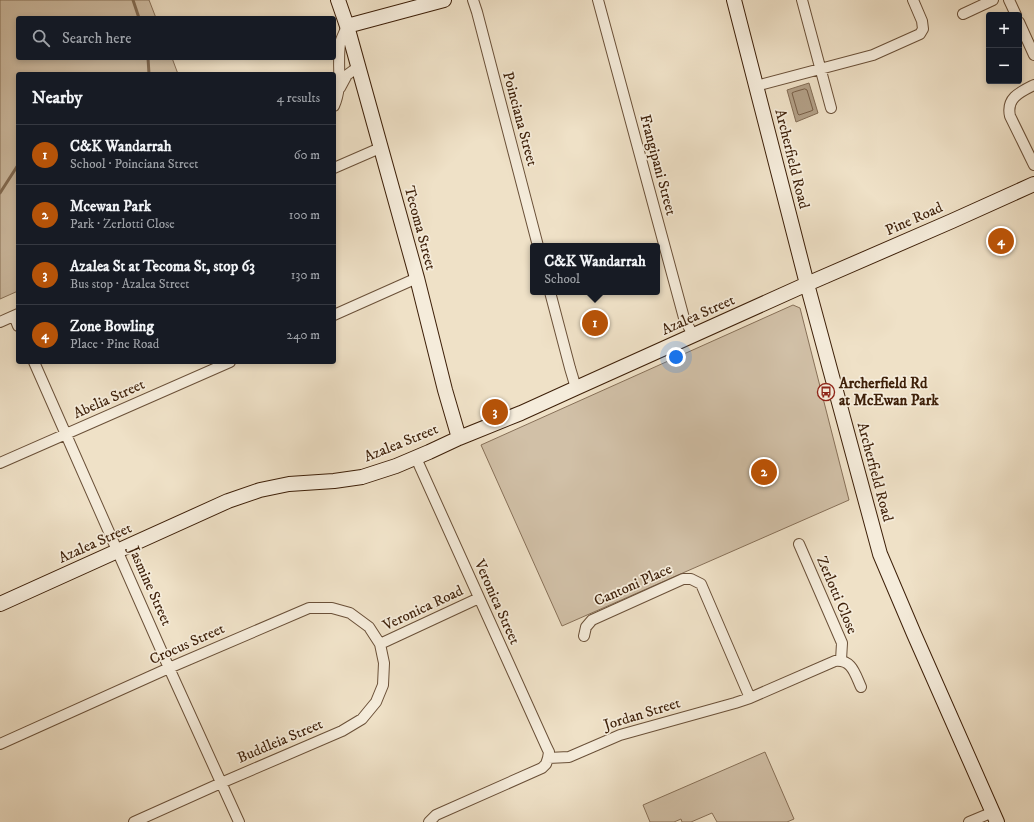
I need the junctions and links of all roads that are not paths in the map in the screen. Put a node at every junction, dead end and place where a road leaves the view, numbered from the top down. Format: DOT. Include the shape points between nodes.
graph roads {
  1 [pos="338,0"];
  2 [pos="444,0"];
  3 [pos="473,0"];
  4 [pos="598,0"];
  5 [pos="734,0"];
  6 [pos="802,0"];
  7 [pos="913,0"];
  8 [pos="993,0"];
  9 [pos="1009,0"];
  10 [pos="1015,12"];
  11 [pos="963,14"];
  12 [pos="347,26"];
  13 [pos="1022,29"];
  14 [pos="1034,55"];
  15 [pos="358,67"];
  16 [pos="821,70"];
  17 [pos="1034,85"];
  18 [pos="756,86"];
  19 [pos="339,89"];
  20 [pos="336,101"];
  21 [pos="831,108"];
  22 [pos="380,148"];
  23 [pos="1034,165"];
  24 [pos="336,167"];
  25 [pos="1034,184"];
  26 [pos="537,243"];
  27 [pos="417,278"];
  28 [pos="807,284"];
  29 [pos="551,295"];
  30 [pos="336,314"];
  31 [pos="16,315"];
  32 [pos="0,322"];
  33 [pos="693,336"];
  34 [pos="35,364"];
  35 [pos="225,364"];
  36 [pos="576,388"];
  37 [pos="66,434"];
  38 [pos="459,438"];
  39 [pos="416,458"];
  40 [pos="0,464"];
  41 [pos="799,544"];
  42 [pos="118,551"];
  43 [pos="479,598"];
  44 [pos="0,604"];
  45 [pos="584,636"];
  46 [pos="380,644"];
  47 [pos="841,660"];
  48 [pos="169,668"];
  49 [pos="861,687"];
  50 [pos="750,698"];
  51 [pos="0,744"];
  52 [pos="548,758"];
  53 [pos="221,783"];
  54 [pos="995,817"];
  55 [pos="134,822"];
  56 [pos="239,822"];
  57 [pos="429,822"];
  58 [pos="969,822"];
  1 -- 12 [label="street, Tecoma Street"];
  2 -- 12 [label="street"];
  3 -- 26 [label="street, Poinciana Street"];
  4 -- 33 [label="street, Frangipani Street" via="684,318"];
  5 -- 18 [label="street, Archerfield Road"];
  6 -- 16 [label="street"];
  7 -- 16 [label="street" via="922,21 923,29 920,34 873,55"];
  8 -- 11 [label="street"];
  9 -- 10 [label="street"];
  12 -- 15 [label="street, Tecoma Street"];
  12 -- 19 [label="street" via="340,42"];
  13 -- 14 [label="street"];
  15 -- 19 [label="street" via="347,75"];
  15 -- 22 [label="street, Tecoma Street"];
  16 -- 18 [label="street"];
  16 -- 21 [label="street"];
  17 -- 23 [label="street" via="1013,98 1009,106 1010,116"];
  18 -- 28 [label="street, Archerfield Road"];
  19 -- 20 [label="street"];
  22 -- 24 [label="street"];
  22 -- 27 [label="street, Tecoma Street"];
  25 -- 28 [label="street, Pine Road"];
  27 -- 30 [label="street"];
  27 -- 38 [label="street, Tecoma Street"];
  28 -- 33 [label="street, Azalea Street"];
  28 -- 54 [label="street, Archerfield Road" via="880,554"];
  29 -- 36 [label="street"];
  31 -- 32 [label="street"];
  33 -- 36 [label="street, Azalea Street"];
  34 -- 37 [label="street, Jasmine Street"];
  35 -- 37 [label="street, Abelia Street"];
  36 -- 38 [label="street, Azalea Street"];
  37 -- 40 [label="street, Abelia Street"];
  37 -- 42 [label="street, Jasmine Street"];
  38 -- 39 [label="street, Azalea Street"];
  39 -- 42 [label="street, Azalea Street" via="362,477 289,484 260,490 228,501"];
  39 -- 43 [label="street, Veronica Street"];
  41 -- 47 [label="street, Zerlotti Close" via="842,643"];
  42 -- 44 [label="street, Azalea Street"];
  42 -- 48 [label="street, Jasmine Street"];
  43 -- 46 [label="street, Veronica Road"];
  43 -- 52 [label="street, Veronica Street" via="547,748"];
  45 -- 50 [label="street, Cantoni Place" via="586,627 592,620 683,579 691,579 701,584"];
  46 -- 48 [label="street, Crocus Street" via="369,627 350,613 332,608 309,608"];
  46 -- 53 [label="street, Buddleia Street" via="384,663 383,685 376,702 362,719 342,731"];
  47 -- 49 [label="street" via="852,668"];
  47 -- 50 [label="street, Jordan Street"];
  48 -- 51 [label="street, Crocus Street"];
  48 -- 53 [label="street, Jasmine Street"];
  50 -- 52 [label="street, Jordan Street" via="620,735 569,756"];
  52 -- 57 [label="street" via="542,768 436,815"];
  53 -- 55 [label="street, Buddleia Street"];
  53 -- 56 [label="street, Jasmine Street"];
  54 -- 58 [label="street"];
}
